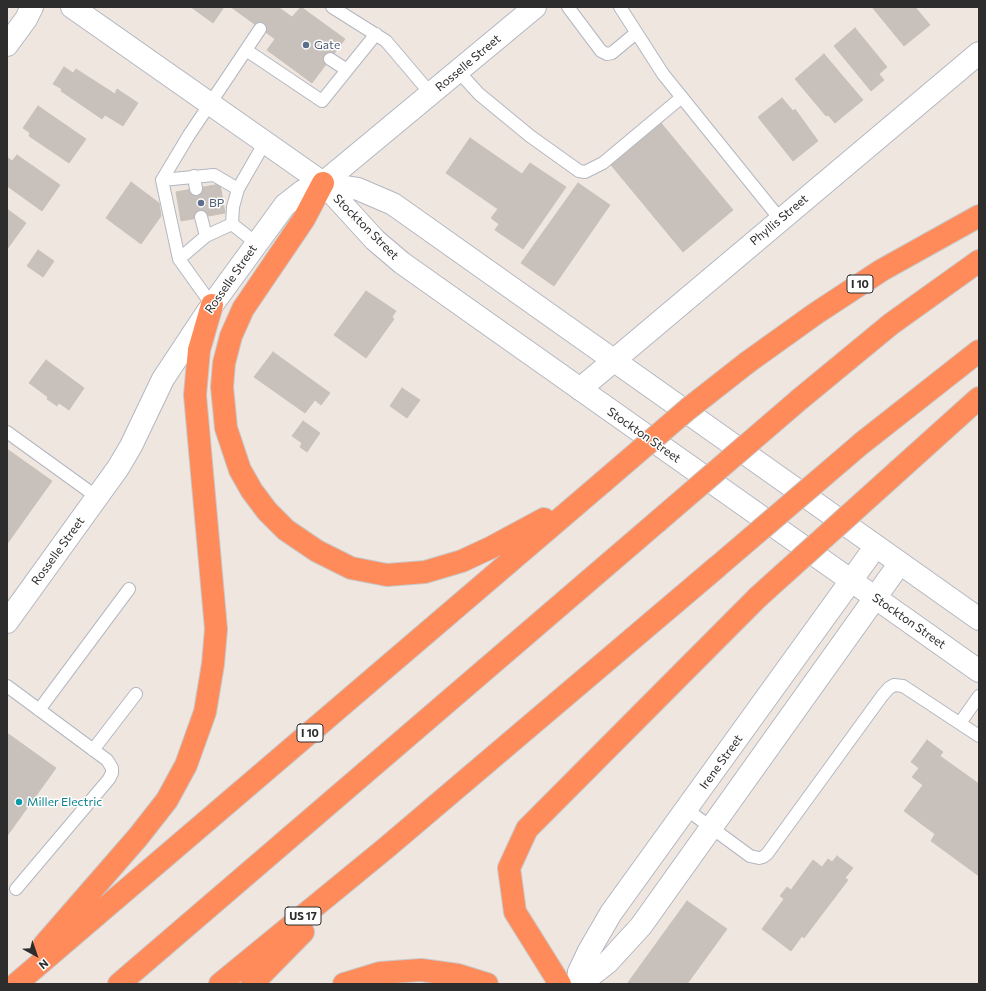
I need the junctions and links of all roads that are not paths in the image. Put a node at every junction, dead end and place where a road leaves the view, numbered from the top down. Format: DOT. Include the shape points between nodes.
graph roads {
  1 [pos="32,7"];
  2 [pos="72,7"];
  3 [pos="332,7"];
  4 [pos="535,7"];
  5 [pos="568,7"];
  6 [pos="620,7"];
  7 [pos="260,29"];
  8 [pos="636,33"];
  9 [pos="376,34"];
  10 [pos="7,45"];
  11 [pos="246,50"];
  12 [pos="979,53"];
  13 [pos="330,59"];
  14 [pos="347,70"];
  15 [pos="458,71"];
  16 [pos="431,94"];
  17 [pos="682,97"];
  18 [pos="210,104"];
  19 [pos="265,142"];
  20 [pos="194,176"];
  21 [pos="162,180"];
  22 [pos="323,183"];
  23 [pos="196,189"];
  24 [pos="238,189"];
  25 [pos="979,216"];
  26 [pos="201,217"];
  27 [pos="780,219"];
  28 [pos="232,224"];
  29 [pos="206,236"];
  30 [pos="256,243"];
  31 [pos="179,259"];
  32 [pos="979,261"];
  33 [pos="212,305"];
  34 [pos="979,351"];
  35 [pos="612,360"];
  36 [pos="580,389"];
  37 [pos="979,398"];
  38 [pos="7,432"];
  39 [pos="603,482"];
  40 [pos="97,497"];
  41 [pos="876,546"];
  42 [pos="900,563"];
  43 [pos="851,581"];
  44 [pos="129,589"];
  45 [pos="876,598"];
  46 [pos="979,619"];
  47 [pos="7,622"];
  48 [pos="979,671"];
  49 [pos="7,686"];
  50 [pos="136,694"];
  51 [pos="979,696"];
  52 [pos="39,710"];
  53 [pos="960,723"];
  54 [pos="979,736"];
  55 [pos="93,750"];
  56 [pos="686,809"];
  57 [pos="711,828"];
  58 [pos="386,848"];
  59 [pos="16,889"];
  60 [pos="8,984"];
  61 [pos="16,984"];
  62 [pos="119,984"];
  63 [pos="220,984"];
  64 [pos="232,984"];
  65 [pos="252,984"];
  66 [pos="344,984"];
  67 [pos="487,984"];
  68 [pos="560,984"];
  69 [pos="579,984"];
  1 -- 10 [label="street"];
  2 -- 18 [label="street, Stockton Street"];
  3 -- 9 [label="lane"];
  4 -- 15 [label="street, Rosselle Street"];
  5 -- 8 [label="lane" via="601,51 607,54 612,53"];
  6 -- 8 [label="lane"];
  7 -- 11 [label="lane"];
  8 -- 17 [label="lane" via="663,74"];
  9 -- 14 [label="lane"];
  9 -- 16 [label="lane" via="386,41"];
  11 -- 14 [label="lane" via="322,101"];
  11 -- 18 [label="lane"];
  12 -- 27 [label="street, Phyllis Street"];
  13 -- 14 [label="lane"];
  15 -- 16 [label="street, Rosselle Street"];
  15 -- 17 [label="lane" via="479,94 530,136 579,171 585,172 603,163"];
  16 -- 22 [label="street, Rosselle Street"];
  17 -- 27 [label="lane"];
  18 -- 19 [label="street, Stockton Street"];
  18 -- 21 [label="lane"];
  19 -- 22 [label="street, Stockton Street"];
  19 -- 24 [label="lane"];
  20 -- 21 [label="lane"];
  20 -- 23 [label="lane"];
  20 -- 24 [label="lane" via="214,175"];
  21 -- 31 [label="lane"];
  22 -- 30 [label="street, Rosselle Street" via="304,191 286,205"];
  22 -- 35 [label="street, Stockton Street" via="358,189 393,204"];
  22 -- 36 [label="street, Stockton Street" via="375,240 402,263"];
  22 -- 39 [label="highway" via="304,219 243,309 231,336 224,363 222,401 230,442 246,481 267,511 296,538 346,566 374,574 412,574 450,565 477,555 548,517"];
  24 -- 28 [label="lane"];
  25 -- 39 [label="highway, I 10, bridge" via="882,270 826,306 688,409"];
  26 -- 29 [label="lane"];
  27 -- 35 [label="street, Phyllis Street"];
  28 -- 29 [label="lane"];
  28 -- 30 [label="lane"];
  29 -- 31 [label="lane"];
  30 -- 33 [label="street, Rosselle Street"];
  31 -- 33 [label="lane"];
  32 -- 62 [label="highway, bridge" via="891,324 800,399"];
  33 -- 40 [label="street, Rosselle Street" via="163,379 131,446"];
  33 -- 60 [label="highway" via="201,342 195,395 216,629 211,680 202,724 186,765 155,816 85,900"];
  34 -- 58 [label="highway, bridge" via="862,443"];
  35 -- 36 [label="street, Phyllis Street"];
  35 -- 41 [label="street, Stockton Street"];
  36 -- 43 [label="street, Stockton Street"];
  37 -- 68 [label="highway, bridge" via="758,597 527,829 509,868 515,912"];
  38 -- 40 [label="lane"];
  39 -- 61 [label="highway, I 10"];
  40 -- 47 [label="street, Rosselle Street"];
  41 -- 42 [label="street, Stockton Street"];
  41 -- 43 [label="street, Irene Street"];
  42 -- 45 [label="street, Irene Street"];
  42 -- 46 [label="street, Stockton Street"];
  43 -- 45 [label="street, Stockton Street"];
  43 -- 56 [label="street, Irene Street"];
  44 -- 52 [label="lane"];
  45 -- 48 [label="street, Stockton Street"];
  45 -- 57 [label="street, Irene Street"];
  49 -- 52 [label="lane"];
  50 -- 55 [label="lane"];
  51 -- 53 [label="lane"];
  52 -- 55 [label="lane"];
  53 -- 54 [label="lane"];
  53 -- 57 [label="lane" via="903,686 894,685 882,696 767,854 759,858 750,856"];
  55 -- 59 [label="lane" via="110,763 112,773"];
  56 -- 57 [label="lane"];
  56 -- 69 [label="street, Irene Street" via="599,932 579,972"];
  57 -- 69 [label="street, Irene Street" via="641,926 608,962"];
  58 -- 63 [label="highway, US 17"];
  58 -- 64 [label="highway"];
  58 -- 65 [label="highway"];
  66 -- 67 [label="highway" via="380,973 421,970 452,973"];
}
